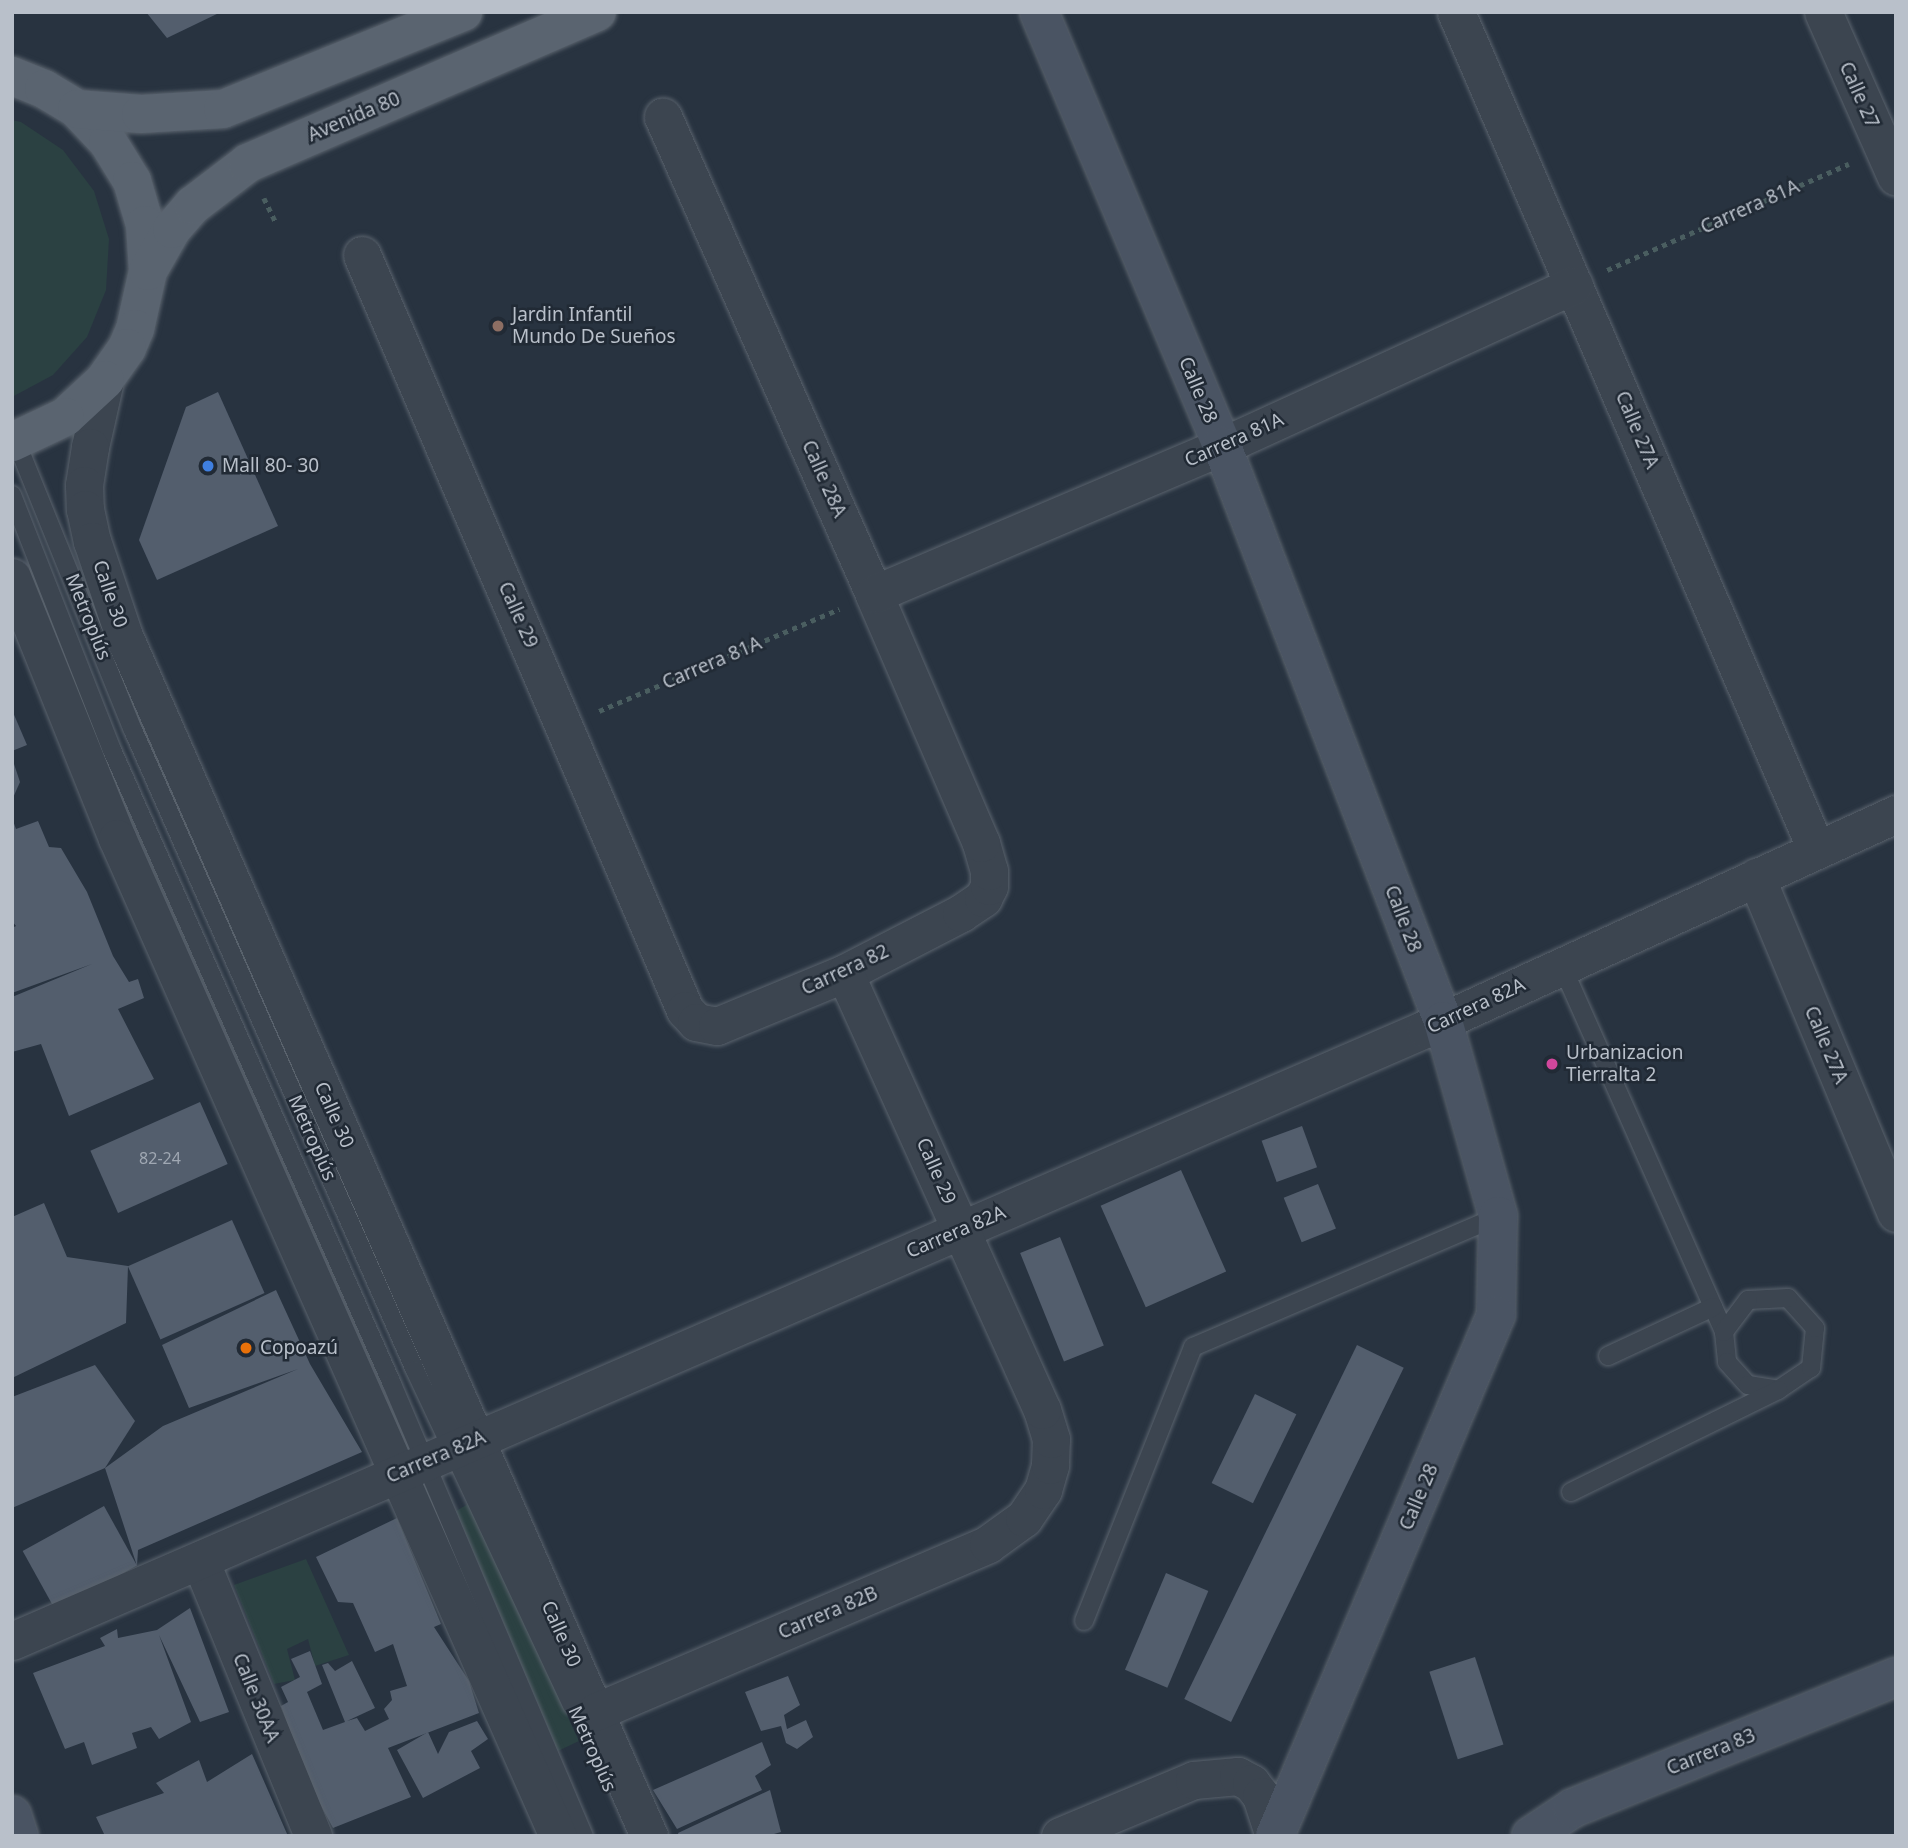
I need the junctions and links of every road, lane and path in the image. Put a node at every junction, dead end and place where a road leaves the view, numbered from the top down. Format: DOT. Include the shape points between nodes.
graph roads {
  1 [pos="463,12"];
  2 [pos="597,12"];
  3 [pos="1038,12"];
  4 [pos="1456,12"];
  5 [pos="1823,12"];
  6 [pos="12,76"];
  7 [pos="76,109"];
  8 [pos="663,117"];
  9 [pos="1892,156"];
  10 [pos="362,255"];
  11 [pos="148,271"];
  12 [pos="1574,285"];
  13 [pos="105,380"];
  14 [pos="14,438"];
  15 [pos="1222,446"];
  16 [pos="12,495"];
  17 [pos="12,577"];
  18 [pos="874,594"];
  19 [pos="566,725"];
  20 [pos="1896,814"];
  21 [pos="981,843"];
  22 [pos="1816,849"];
  23 [pos="1756,877"];
  24 [pos="1562,966"];
  25 [pos="845,972"];
  26 [pos="668,978"];
  27 [pos="1443,1021"];
  28 [pos="1896,1213"];
  29 [pos="1498,1216"];
  30 [pos="962,1230"];
  31 [pos="1713,1307"];
  32 [pos="1724,1332"];
  33 [pos="1608,1356"];
  34 [pos="1778,1390"];
  35 [pos="438,1456"];
  36 [pos="1043,1490"];
  37 [pos="1571,1492"];
  38 [pos="200,1560"];
  39 [pos="1084,1621"];
  40 [pos="12,1641"];
  41 [pos="1896,1677"];
  42 [pos="596,1712"];
  43 [pos="12,1815"];
  44 [pos="19,1836"];
  45 [pos="313,1836"];
  46 [pos="558,1836"];
  47 [pos="584,1836"];
  48 [pos="631,1836"];
  49 [pos="649,1836"];
  50 [pos="1060,1836"];
  51 [pos="1275,1836"];
  52 [pos="1531,1836"];
  1 -- 7 [label="main road" via="223,109 141,114"];
  2 -- 11 [label="main road, Avenida 80" via="248,163 193,205 172,229"];
  3 -- 15 [label="street, Calle 28"];
  4 -- 12 [label="street, Calle 27A"];
  5 -- 9 [label="street, Calle 27"];
  6 -- 7 [label="main road"];
  7 -- 11 [label="main road" via="108,142 132,181 145,225"];
  8 -- 18 [label="street, Calle 28A"];
  9 -- 12 [label="path, Carrera 81A"];
  10 -- 19 [label="street, Calle 29"];
  11 -- 13 [label="main road" via="135,329"];
  12 -- 15 [label="street, Carrera 81A"];
  12 -- 22 [label="street, Calle 27A"];
  13 -- 14 [label="main road" via="65,417"];
  13 -- 35 [label="street, Calle 30" via="84,485 104,581"];
  14 -- 35 [label="lane, Metroplús"];
  15 -- 18 [label="street, Carrera 81A"];
  15 -- 27 [label="street, Calle 28"];
  16 -- 35 [label="lane, Metroplús" via="117,761"];
  17 -- 35 [label="street, Calle 30" via="117,838"];
  18 -- 19 [label="path, Carrera 81A"];
  18 -- 21 [label="street, Calle 28A"];
  19 -- 26 [label="street, Calle 29"];
  20 -- 22 [label="street, Carrera 82A"];
  21 -- 25 [label="street, Carrera 82" via="989,872 983,898"];
  22 -- 23 [label="street, Carrera 82A"];
  23 -- 24 [label="street, Carrera 82A"];
  23 -- 28 [label="street, Calle 27A"];
  24 -- 27 [label="street, Carrera 82A"];
  24 -- 31 [label="lane"];
  25 -- 26 [label="street, Carrera 82" via="717,1026 696,1023"];
  25 -- 30 [label="street, Calle 29"];
  27 -- 29 [label="street, Calle 28"];
  27 -- 30 [label="street, Carrera 82A"];
  29 -- 39 [label="lane" via="1193,1347"];
  29 -- 51 [label="street, Calle 28" via="1496,1315"];
  30 -- 35 [label="street, Carrera 82A"];
  30 -- 36 [label="street, Calle 29" via="1051,1438"];
  31 -- 32 [label="lane"];
  31 -- 33 [label="lane"];
  32 -- 34 [label="lane" via="1727,1363 1748,1385"];
  32 -- 34 [label="lane" via="1748,1300 1788,1298 1815,1328 1814,1341 1811,1368"];
  34 -- 37 [label="lane"];
  35 -- 38 [label="street, Carrera 82A"];
  35 -- 42 [label="street, Calle 30"];
  35 -- 46 [label="street, Calle 30"];
  35 -- 47 [label="lane, Metroplús"];
  35 -- 48 [label="lane, Metroplús"];
  36 -- 42 [label="street, Carrera 82B" via="1024,1518 988,1544"];
  38 -- 40 [label="street, Carrera 82A"];
  38 -- 45 [label="street, Calle 30AA"];
  41 -- 52 [label="street, Carrera 83" via="1573,1808"];
  42 -- 49 [label="street, Calle 30"];
  43 -- 44 [label="street"];
  50 -- 51 [label="street" via="1194,1780 1238,1776 1261,1796"];
}
